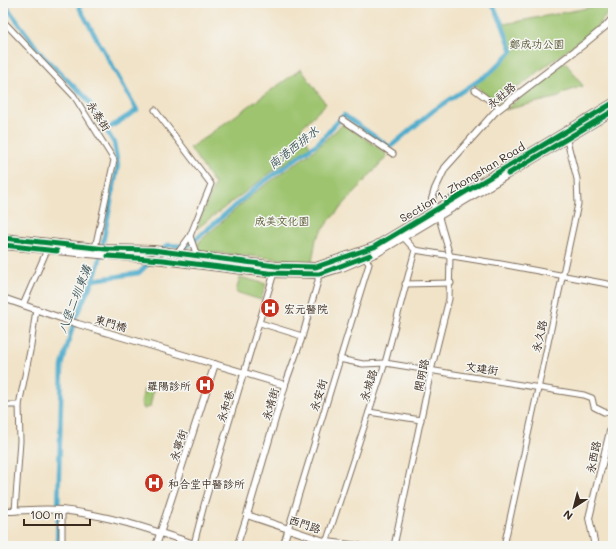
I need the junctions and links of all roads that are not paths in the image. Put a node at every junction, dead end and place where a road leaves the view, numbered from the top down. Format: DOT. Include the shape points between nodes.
graph roads {
  1 [pos="613,18"];
  2 [pos="3,21"];
  3 [pos="474,90"];
  4 [pos="613,103"];
  5 [pos="500,108"];
  6 [pos="155,110"];
  7 [pos="613,111"];
  8 [pos="343,120"];
  9 [pos="565,135"];
  10 [pos="393,154"];
  11 [pos="437,212"];
  12 [pos="190,236"];
  13 [pos="403,237"];
  14 [pos="3,238"];
  15 [pos="3,246"];
  16 [pos="47,250"];
  17 [pos="415,250"];
  18 [pos="94,251"];
  19 [pos="106,253"];
  20 [pos="177,254"];
  21 [pos="364,254"];
  22 [pos="197,256"];
  23 [pos="450,256"];
  24 [pos="318,270"];
  25 [pos="274,273"];
  26 [pos="563,276"];
  27 [pos="451,283"];
  28 [pos="405,284"];
  29 [pos="613,285"];
  30 [pos="3,298"];
  31 [pos="23,305"];
  32 [pos="36,309"];
  33 [pos="260,323"];
  34 [pos="302,336"];
  35 [pos="339,359"];
  36 [pos="385,363"];
  37 [pos="215,364"];
  38 [pos="431,371"];
  39 [pos="245,373"];
  40 [pos="285,385"];
  41 [pos="538,386"];
  42 [pos="3,405"];
  43 [pos="19,405"];
  44 [pos="369,412"];
  45 [pos="613,414"];
  46 [pos="613,419"];
  47 [pos="421,420"];
  48 [pos="62,510"];
  49 [pos="3,511"];
  50 [pos="16,511"];
  51 [pos="247,515"];
  52 [pos="288,529"];
  53 [pos="160,533"];
  54 [pos="326,544"];
  55 [pos="197,545"];
  56 [pos="62,546"];
  57 [pos="156,546"];
  58 [pos="237,546"];
  59 [pos="283,546"];
  60 [pos="359,546"];
  61 [pos="394,546"];
  62 [pos="504,546"];
  63 [pos="595,546"];
  1 -- 5 [label="street, 永社路" via="600,31"];
  2 -- 18 [label="street, 永泰街" via="74,96 114,160"];
  3 -- 5 [label="street"];
  4 -- 9 [label="main road, Section 1, Zhongshan Road"];
  5 -- 11 [label="street, 永社路" via="445,168 432,199"];
  6 -- 12 [label="street" via="211,184"];
  7 -- 9 [label="main road, Section 1, Zhongshan Road"];
  8 -- 10 [label="street"];
  9 -- 11 [label="main road, Section 1, Zhongshan Road"];
  9 -- 26 [label="street, 永久路" via="577,179 578,204"];
  11 -- 13 [label="main road, Section 1, Zhongshan Road"];
  11 -- 21 [label="main road, Section 1, Zhongshan Road"];
  11 -- 23 [label="street, 開明路"];
  12 -- 20 [label="street"];
  12 -- 22 [label="street"];
  13 -- 17 [label="street"];
  13 -- 21 [label="main road, Section 1, Zhongshan Road"];
  14 -- 18 [label="main road"];
  15 -- 16 [label="main road"];
  16 -- 18 [label="main road"];
  16 -- 31 [label="street"];
  17 -- 23 [label="street"];
  17 -- 28 [label="street, 永城路"];
  18 -- 19 [label="main road"];
  19 -- 20 [label="main road" via="153,250"];
  19 -- 25 [label="main road"];
  20 -- 22 [label="main road"];
  21 -- 24 [label="main road, Section 1, Zhongshan Road"];
  21 -- 35 [label="street, 永安街" via="369,264"];
  22 -- 24 [label="main road"];
  23 -- 26 [label="street"];
  23 -- 27 [label="street, 開明路"];
  24 -- 25 [label="main road"];
  24 -- 34 [label="street, 永靖街"];
  25 -- 33 [label="street, 永和巷"];
  26 -- 29 [label="street"];
  26 -- 41 [label="street, 永久路"];
  27 -- 28 [label="street"];
  27 -- 38 [label="street, 開明路"];
  28 -- 36 [label="street, 永城路"];
  30 -- 31 [label="street, 東門橋"];
  31 -- 32 [label="street, 東門橋"];
  32 -- 37 [label="street, 東門橋" via="78,324"];
  32 -- 43 [label="street"];
  33 -- 34 [label="street"];
  33 -- 39 [label="street, 永和巷"];
  34 -- 40 [label="street, 永靖街"];
  35 -- 36 [label="street, 文建街" via="363,364"];
  35 -- 52 [label="street, 永安街"];
  36 -- 38 [label="street, 文建街"];
  36 -- 44 [label="street, 永城路"];
  37 -- 39 [label="street, 東門橋"];
  37 -- 53 [label="street, 永寧街"];
  38 -- 41 [label="street, 文建街"];
  38 -- 47 [label="street, 開明路"];
  39 -- 40 [label="street, 東門橋"];
  39 -- 55 [label="street, 永和巷" via="204,505"];
  40 -- 51 [label="street, 永靖街"];
  41 -- 45 [label="street, 文建街" via="584,395 592,398 594,406"];
  41 -- 62 [label="street, 永久路"];
  42 -- 43 [label="street"];
  43 -- 50 [label="street" via="20,441"];
  44 -- 47 [label="street"];
  44 -- 54 [label="street, 永城路"];
  46 -- 63 [label="street, 永西路" via="589,518"];
  47 -- 61 [label="street, 開明路"];
  48 -- 50 [label="street"];
  48 -- 53 [label="street" via="121,521"];
  48 -- 56 [label="street"];
  49 -- 50 [label="street"];
  51 -- 52 [label="street, 西門路"];
  51 -- 58 [label="street, 永靖街"];
  52 -- 54 [label="street, 西門路"];
  52 -- 59 [label="street, 永安街"];
  53 -- 55 [label="street"];
  53 -- 57 [label="street, 永寧街"];
  54 -- 60 [label="street, 西門路"];
}
